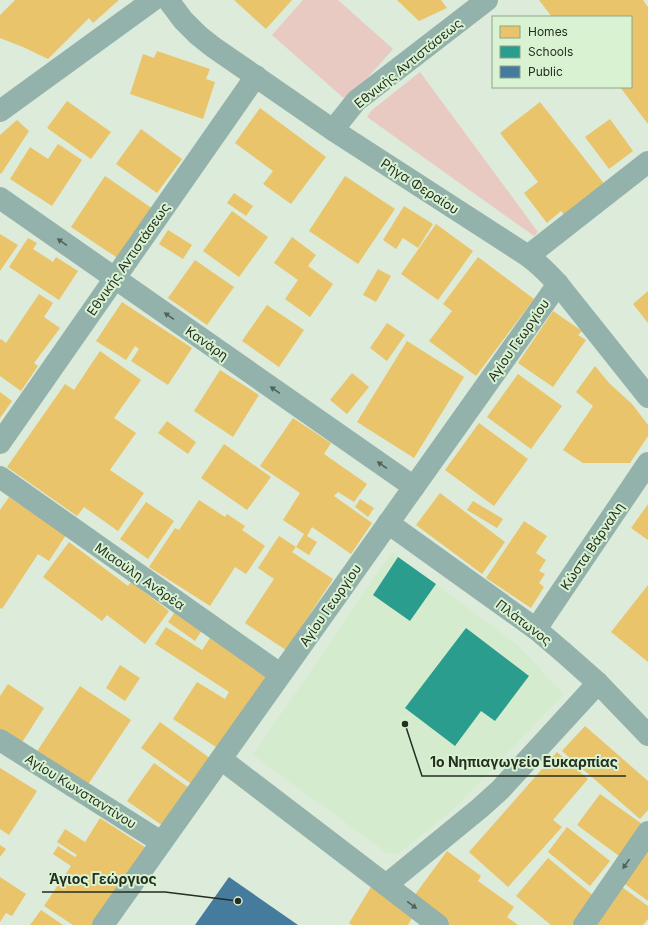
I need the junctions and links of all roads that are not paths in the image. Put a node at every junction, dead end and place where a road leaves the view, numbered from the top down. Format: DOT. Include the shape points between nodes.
graph roads {
  1 [pos="153,0"];
  2 [pos="168,0"];
  3 [pos="487,0"];
  4 [pos="256,76"];
  5 [pos="0,111"];
  6 [pos="333,130"];
  7 [pos="648,162"];
  8 [pos="0,198"];
  9 [pos="528,256"];
  10 [pos="115,278"];
  11 [pos="558,284"];
  12 [pos="648,397"];
  13 [pos="0,443"];
  14 [pos="648,463"];
  15 [pos="0,477"];
  16 [pos="414,487"];
  17 [pos="388,523"];
  18 [pos="536,629"];
  19 [pos="280,674"];
  20 [pos="598,683"];
  21 [pos="648,735"];
  22 [pos="0,740"];
  23 [pos="221,759"];
  24 [pos="648,832"];
  25 [pos="161,842"];
  26 [pos="386,886"];
  27 [pos="103,925"];
  28 [pos="438,925"];
  29 [pos="584,925"];
  1 -- 5 [label="street"];
  2 -- 4 [label="street, Ρήγα Φεραίου" via="198,35"];
  3 -- 6 [label="street, Εθνικής Αντιστάσεως" via="356,101"];
  4 -- 6 [label="street, Ρήγα Φεραίου"];
  4 -- 10 [label="street, Εθνικής Αντιστάσεως"];
  6 -- 9 [label="street, Ρήγα Φεραίου"];
  7 -- 9 [label="street"];
  10 -- 8 [label="street, Κανάρη, one-way"];
  9 -- 11 [label="street, Ρήγα Φεραίου"];
  10 -- 13 [label="street, Εθνικής Αντιστάσεως"];
  16 -- 10 [label="street, Κανάρη, one-way"];
  11 -- 12 [label="street, Ρήγα Φεραίου"];
  11 -- 16 [label="street, Αγίου Γεωργίου"];
  14 -- 18 [label="street, Κώστα Βάρναλη"];
  15 -- 19 [label="street, Μιαούλη Ανδρέα"];
  16 -- 17 [label="street, Αγίου Γεωργίου"];
  17 -- 18 [label="street, Πλάτωνος"];
  17 -- 19 [label="street, Αγίου Γεωργίου"];
  18 -- 20 [label="street, Πλάτωνος"];
  19 -- 23 [label="street, Αγίου Γεωργίου"];
  20 -- 21 [label="street, Πλάτωνος"];
  20 -- 26 [label="street" via="495,794"];
  22 -- 25 [label="street, Αγίου Κωνσταντίνου"];
  23 -- 25 [label="street, Αγίου Γεωργίου"];
  23 -- 26 [label="street"];
  24 -- 29 [label="street, one-way"];
  25 -- 27 [label="street, Αγίου Γεωργίου"];
  26 -- 28 [label="street, one-way"];
}
